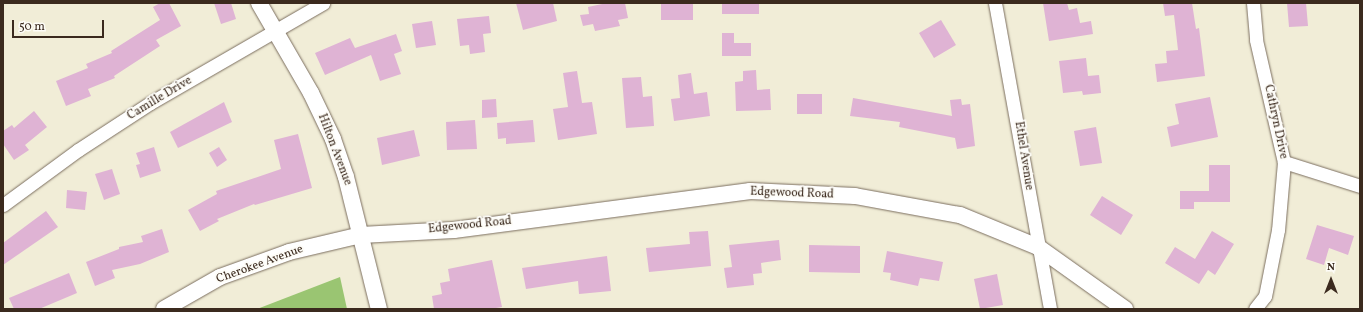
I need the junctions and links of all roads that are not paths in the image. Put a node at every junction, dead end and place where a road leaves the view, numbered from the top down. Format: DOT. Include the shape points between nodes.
graph roads {
  1 [pos="259,3"];
  2 [pos="323,3"];
  3 [pos="995,3"];
  4 [pos="1253,3"];
  5 [pos="274,30"];
  6 [pos="1284,162"];
  7 [pos="1360,186"];
  8 [pos="3,205"];
  9 [pos="361,235"];
  10 [pos="1038,247"];
  11 [pos="164,309"];
  12 [pos="379,309"];
  13 [pos="1050,309"];
  14 [pos="1125,309"];
  15 [pos="1255,309"];
  1 -- 5 [label="street, Hilton Avenue"];
  2 -- 5 [label="street, Camille Drive"];
  3 -- 10 [label="street, Ethel Avenue"];
  4 -- 6 [label="street, Cathryn Drive" via="1256,40"];
  5 -- 8 [label="street, Camille Drive" via="150,103 78,150"];
  5 -- 9 [label="street, Hilton Avenue" via="311,93 332,139 346,177"];
  6 -- 7 [label="street"];
  6 -- 15 [label="street, Cathryn Drive" via="1278,230 1266,296"];
  9 -- 10 [label="street, Edgewood Road" via="454,230 750,191 855,196 960,215"];
  9 -- 11 [label="street, Cherokee Avenue" via="289,252 220,277"];
  9 -- 12 [label="street, Hilton Avenue"];
  10 -- 13 [label="street, Ethel Avenue"];
  10 -- 14 [label="street, Edgewood Road"];
}
